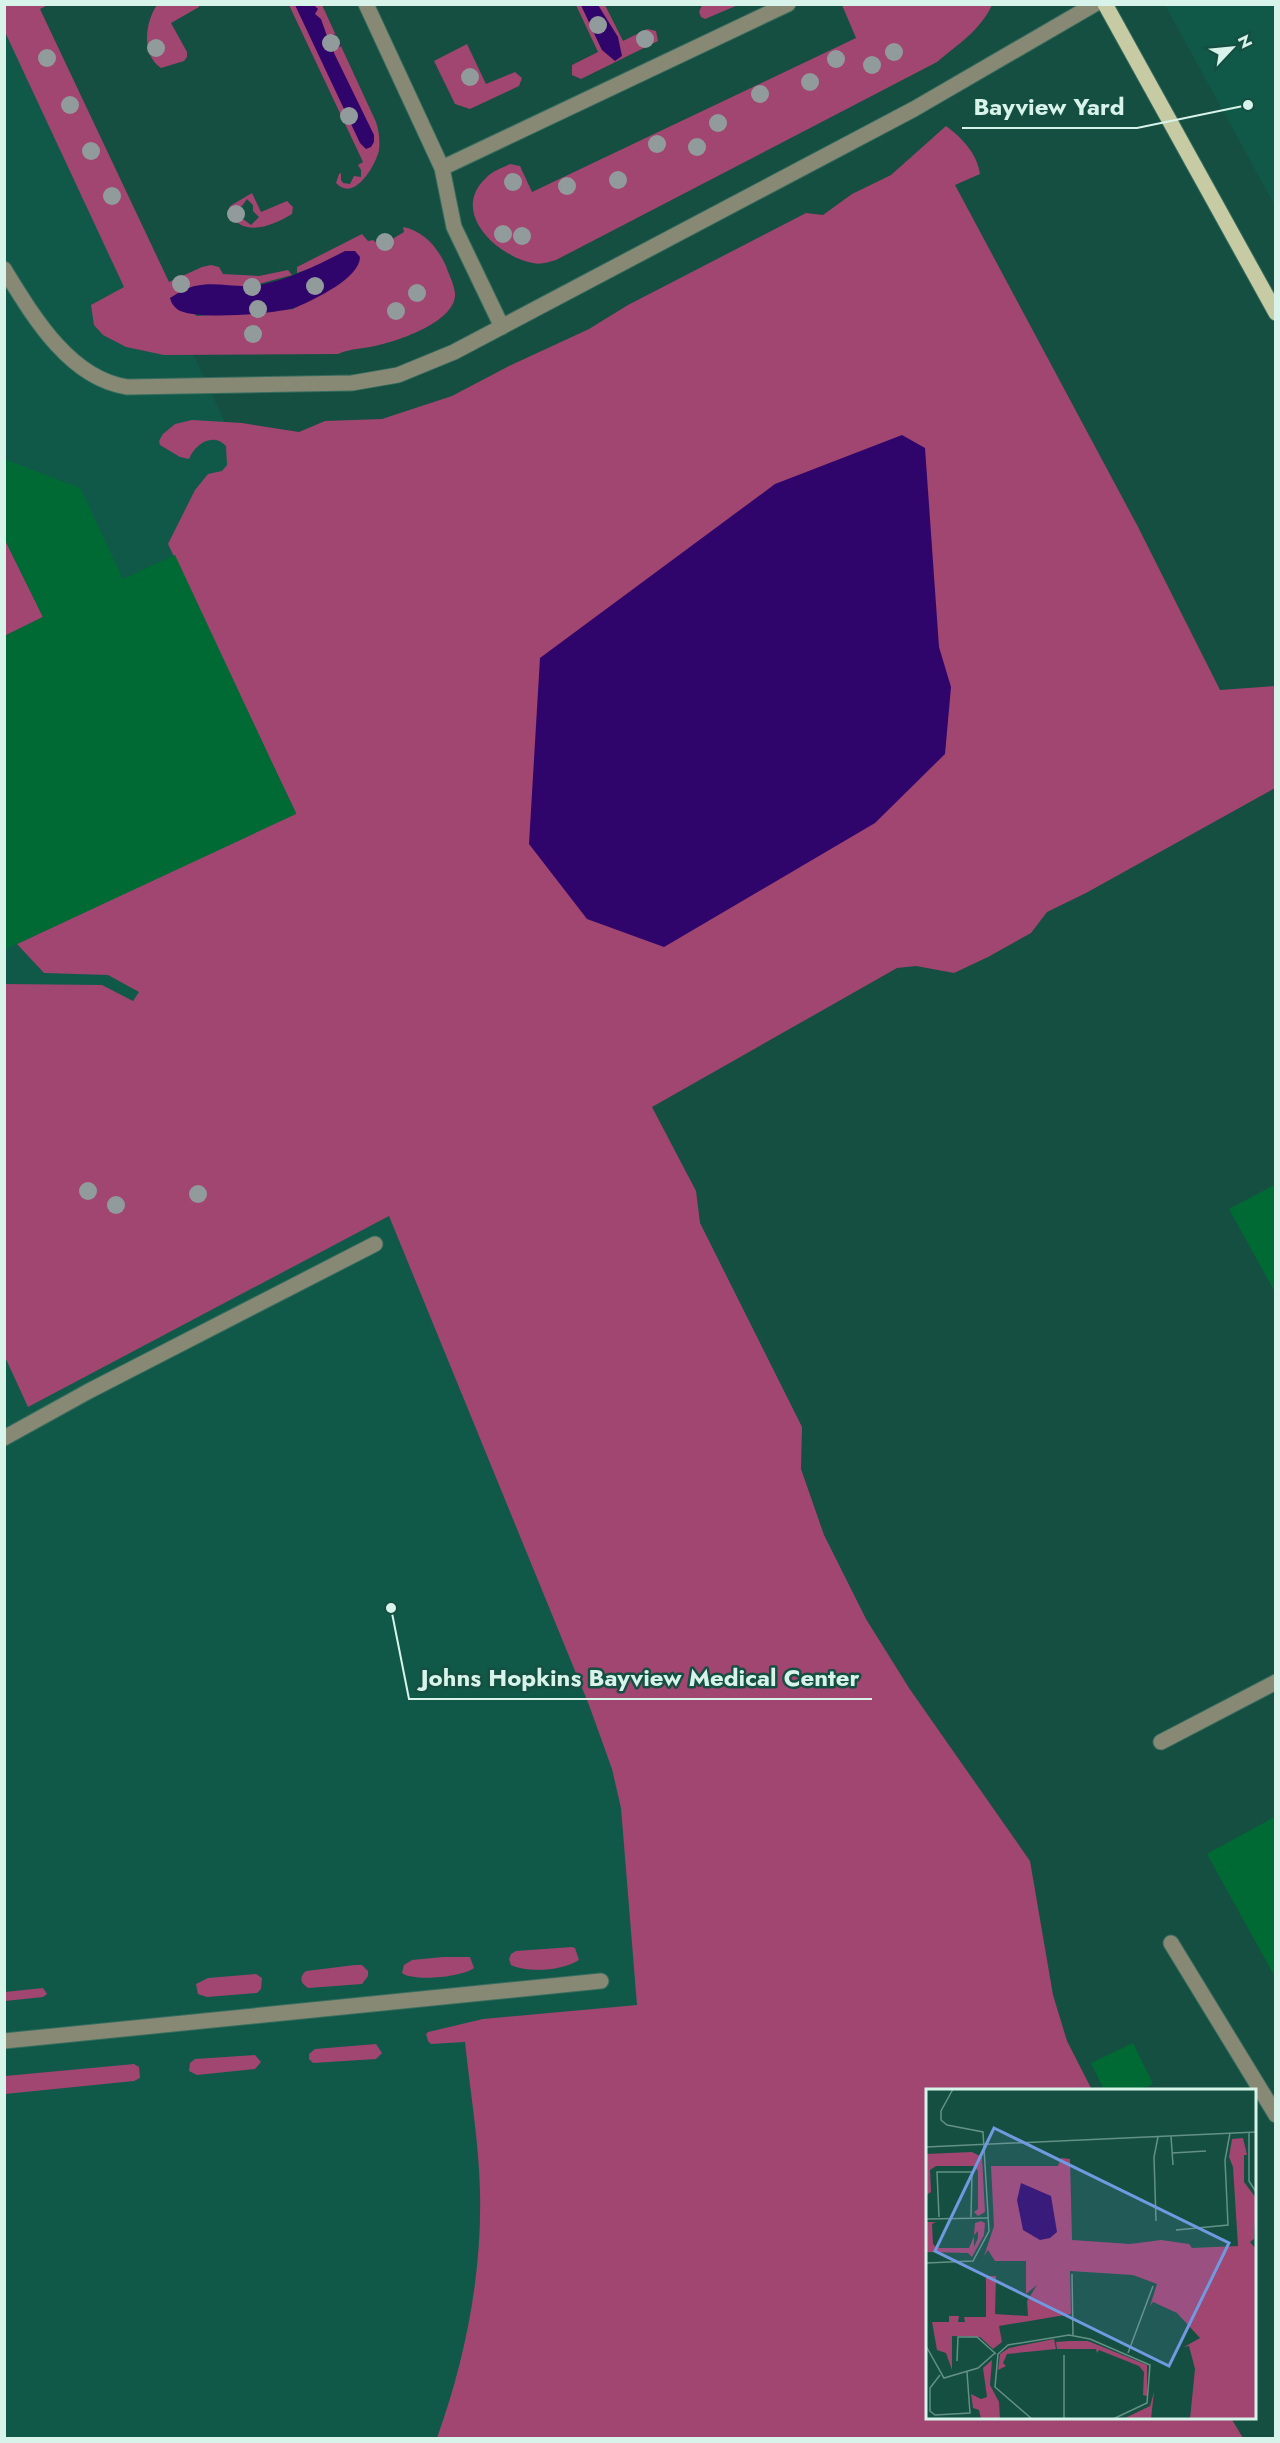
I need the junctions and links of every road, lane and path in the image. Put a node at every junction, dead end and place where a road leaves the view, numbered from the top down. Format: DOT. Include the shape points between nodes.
graph roads {
  1 [pos="366,4"];
  2 [pos="788,4"];
  3 [pos="1095,4"];
  4 [pos="1105,4"];
  5 [pos="442,168"];
  6 [pos="4,269"];
  7 [pos="1275,313"];
  8 [pos="502,327"];
  9 [pos="375,1244"];
  10 [pos="4,1438"];
  11 [pos="1275,1682"];
  12 [pos="1161,1742"];
  13 [pos="1171,1943"];
  14 [pos="601,1981"];
  15 [pos="4,2041"];
  16 [pos="1275,2115"];
  1 -- 5 [label="lane"];
  2 -- 5 [label="lane"];
  3 -- 8 [label="lane" via="914,109"];
  4 -- 7 [label="main road"];
  5 -- 8 [label="lane" via="454,227"];
  6 -- 8 [label="lane" via="47,333 77,364 99,380 127,387 376,380 421,368"];
  9 -- 10 [label="lane"];
  11 -- 12 [label="lane"];
  13 -- 16 [label="lane"];
  14 -- 15 [label="lane"];
}
